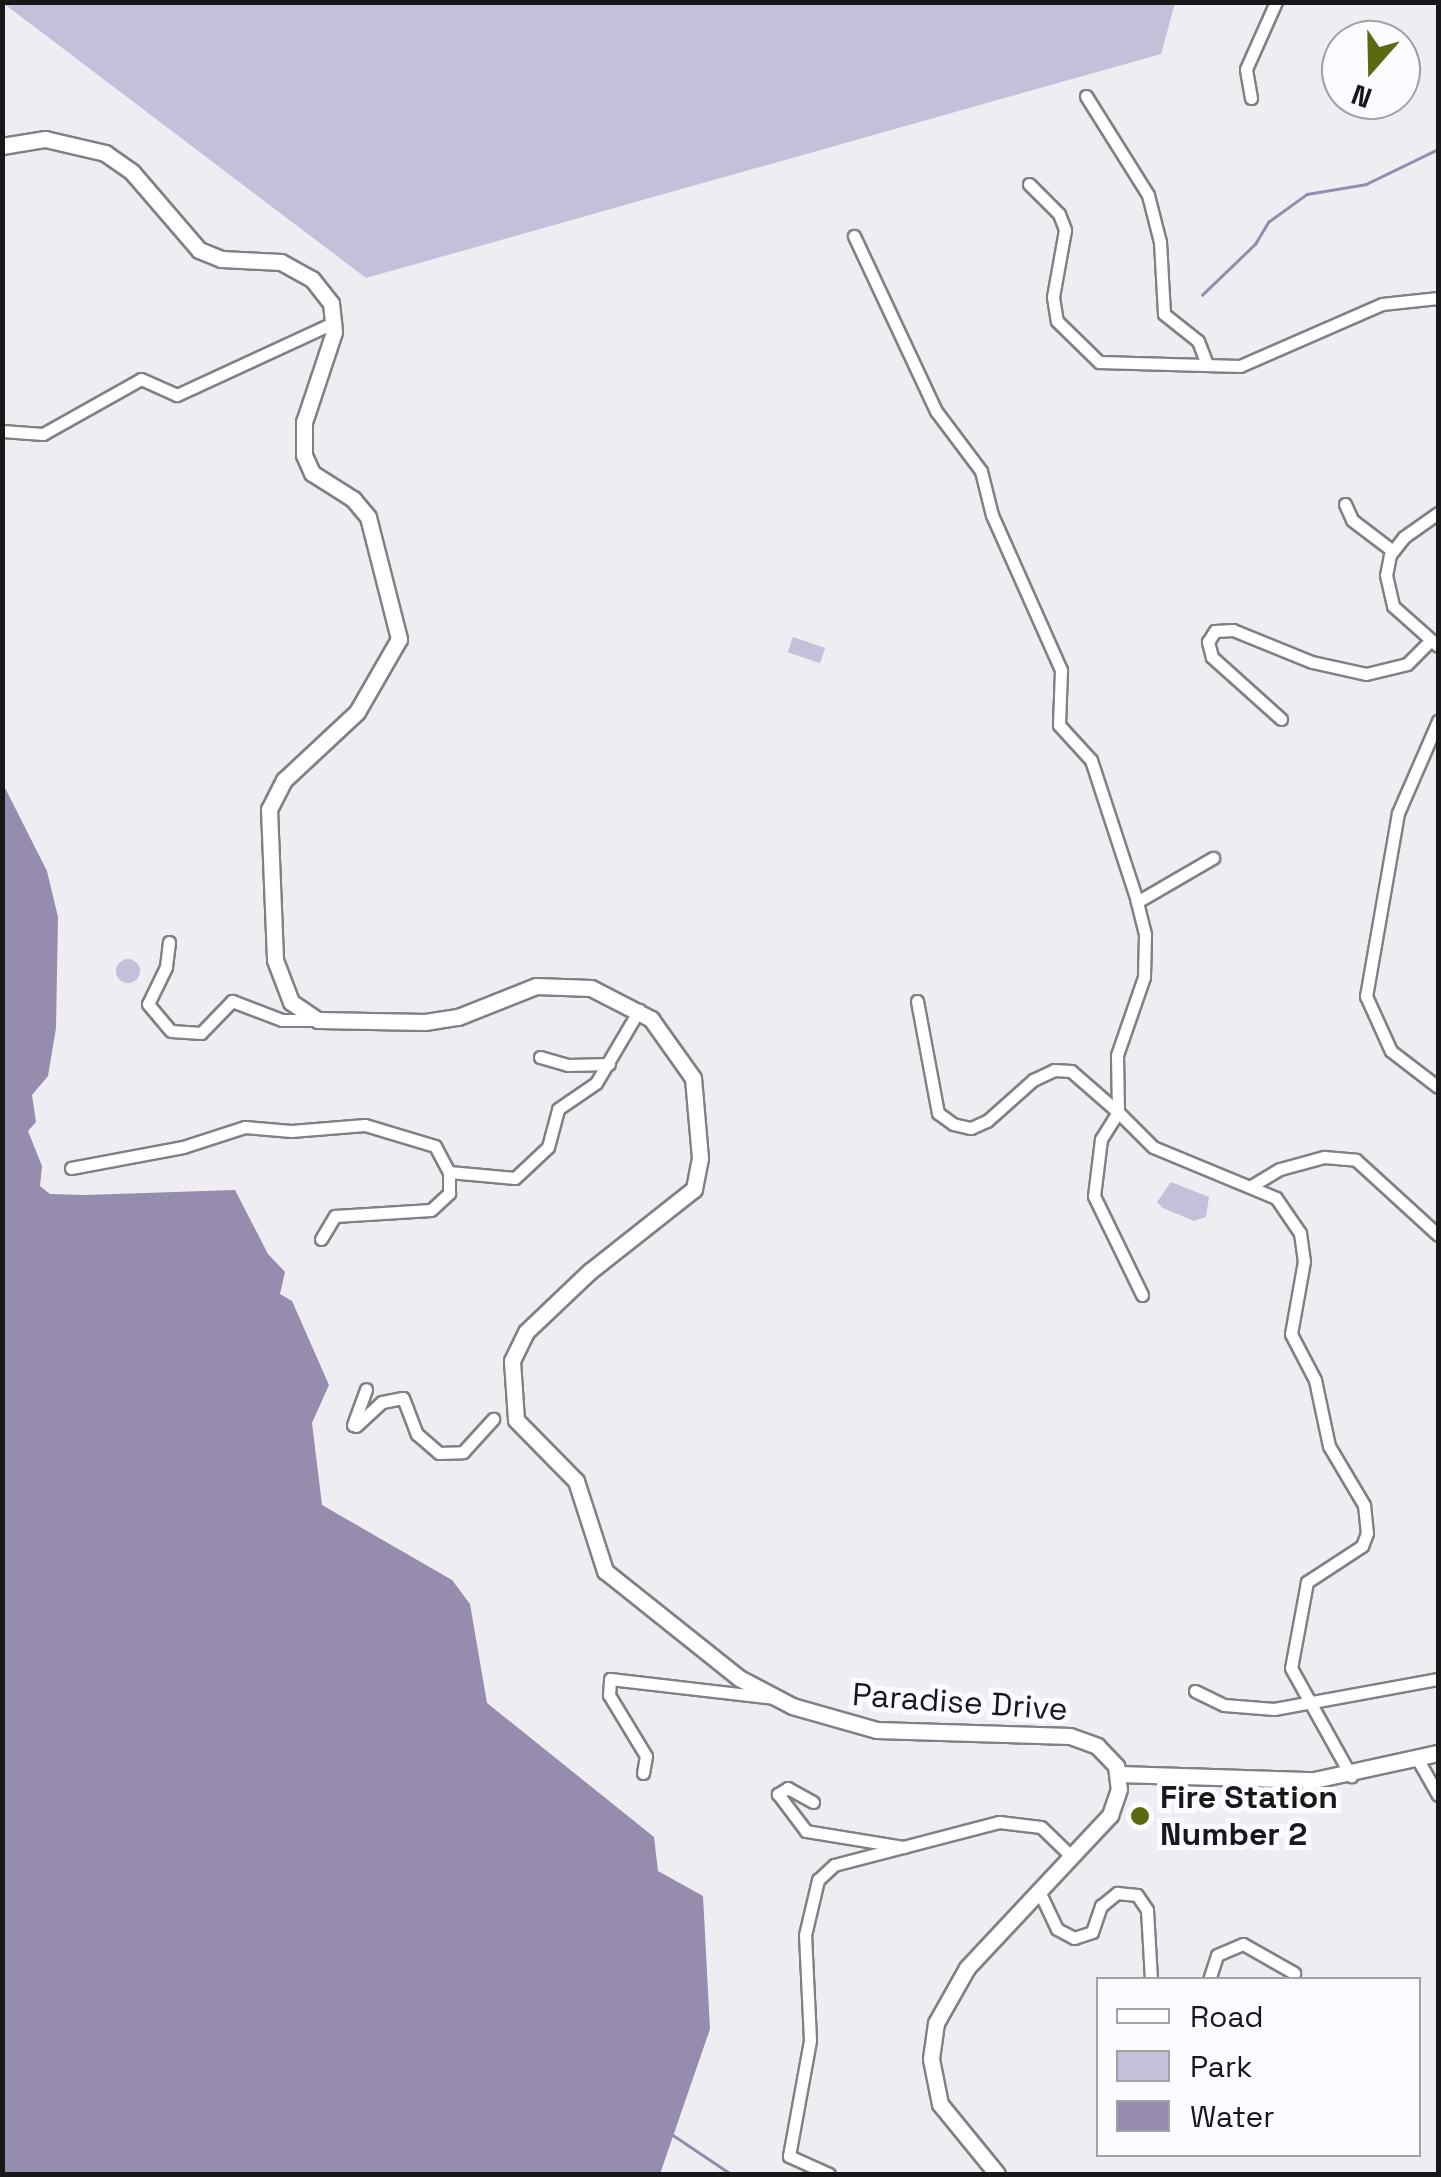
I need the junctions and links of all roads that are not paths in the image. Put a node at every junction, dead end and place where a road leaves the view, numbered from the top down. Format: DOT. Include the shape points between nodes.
graph roads {
  1 [pos="1276,2"];
  2 [pos="1086,96"];
  3 [pos="1251,98"];
  4 [pos="2,146"];
  5 [pos="1028,184"];
  6 [pos="854,236"];
  7 [pos="1438,298"];
  8 [pos="335,322"];
  9 [pos="1206,362"];
  10 [pos="2,431"];
  11 [pos="1345,504"];
  12 [pos="1438,513"];
  13 [pos="1393,551"];
  14 [pos="1435,643"];
  15 [pos="1281,719"];
  16 [pos="1438,721"];
  17 [pos="1435,734"];
  18 [pos="1213,858"];
  19 [pos="1137,902"];
  20 [pos="169,942"];
  21 [pos="918,1001"];
  22 [pos="639,1010"];
  23 [pos="318,1020"];
  24 [pos="656,1024"];
  25 [pos="630,1027"];
  26 [pos="540,1057"];
  27 [pos="609,1064"];
  28 [pos="1438,1087"];
  29 [pos="1118,1112"];
  30 [pos="71,1168"];
  31 [pos="449,1172"];
  32 [pos="1253,1184"];
  33 [pos="1437,1230"];
  34 [pos="321,1239"];
  35 [pos="1142,1294"];
  36 [pos="366,1389"];
  37 [pos="493,1419"];
  38 [pos="1438,1680"];
  39 [pos="1195,1691"];
  40 [pos="774,1698"];
  41 [pos="1311,1706"];
  42 [pos="1438,1753"];
  43 [pos="1418,1760"];
  44 [pos="643,1773"];
  45 [pos="1119,1774"];
  46 [pos="1351,1776"];
  47 [pos="1438,1795"];
  48 [pos="813,1802"];
  49 [pos="908,1848"];
  50 [pos="1072,1858"];
  51 [pos="1039,1890"];
  52 [pos="1294,1972"];
  53 [pos="1152,1977"];
  54 [pos="1210,1977"];
  55 [pos="829,2174"];
  56 [pos="997,2174"];
  1 -- 3 [label="street" via="1246,69"];
  2 -- 9 [label="street" via="1144,184 1160,242 1164,314 1195,337"];
  4 -- 8 [label="street" via="45,139 105,153 139,180 198,250 293,267 320,286"];
  5 -- 9 [label="street" via="1065,230 1054,297 1056,321 1070,339 1100,362 1168,368"];
  6 -- 19 [label="street" via="936,411 981,471 992,515 1061,670 1058,725 1091,760"];
  7 -- 9 [label="street" via="1382,304 1252,364"];
  8 -- 10 [label="street" via="177,395 140,378 43,434"];
  8 -- 23 [label="street" via="304,422 304,455 312,473 353,498 368,517 400,628 377,683 334,739 284,780 269,809 277,970 292,1002"];
  11 -- 13 [label="street" via="1352,520"];
  12 -- 13 [label="street"];
  13 -- 14 [label="street" via="1386,574 1392,606"];
  14 -- 15 [label="street" via="1392,671 1366,674 1233,630 1215,632 1208,642 1212,657"];
  16 -- 17 [label="street"];
  17 -- 28 [label="street" via="1398,814 1366,996 1391,1051"];
  18 -- 19 [label="street"];
  19 -- 29 [label="street" via="1144,976 1117,1055"];
  20 -- 23 [label="street" via="166,968 148,1004 171,1032 201,1034 232,1001 282,1020"];
  21 -- 29 [label="street" via="938,1113 953,1124 971,1128 987,1121 1054,1070 1071,1071"];
  22 -- 23 [label="street, Paradise Drive" via="600,990 547,985 444,1020"];
  22 -- 24 [label="street, Paradise Drive"];
  22 -- 25 [label="street"];
  24 -- 25 [label="street"];
  24 -- 40 [label="street, Paradise Drive" via="695,1084 700,1158 694,1188 590,1270 526,1332 512,1362 510,1399 523,1430 576,1481 610,1578"];
  25 -- 27 [label="street"];
  26 -- 27 [label="street" via="568,1066"];
  27 -- 31 [label="street" via="558,1109 548,1146 515,1178"];
  29 -- 32 [label="street" via="1153,1147"];
  29 -- 35 [label="street" via="1101,1140 1094,1196"];
  30 -- 31 [label="street" via="184,1147 245,1126 292,1131 365,1124 435,1146"];
  31 -- 34 [label="street" via="449,1194 431,1210 336,1216"];
  32 -- 33 [label="street" via="1324,1157 1356,1160"];
  32 -- 41 [label="street" via="1288,1211 1300,1233 1304,1261 1291,1334 1314,1380 1329,1446 1368,1520 1362,1546 1308,1582 1291,1668"];
  36 -- 37 [label="street" via="355,1427 382,1402 403,1398 418,1434 438,1454 463,1452"];
  38 -- 41 [label="street"];
  39 -- 41 [label="street" via="1224,1705"];
  40 -- 44 [label="street" via="610,1679 609,1695 646,1756"];
  40 -- 45 [label="street, Paradise Drive" via="863,1728 1070,1736 1103,1751"];
  41 -- 46 [label="street"];
  42 -- 43 [label="street"];
  43 -- 46 [label="street"];
  43 -- 47 [label="street"];
  45 -- 46 [label="street" via="1284,1781"];
  45 -- 50 [label="street" via="1112,1811"];
  48 -- 49 [label="street" via="788,1788 778,1794 806,1831"];
  49 -- 50 [label="street" via="1021,1822 1041,1828"];
  49 -- 55 [label="street" via="834,1864 818,1880 810,1908 810,2040 788,2156"];
  50 -- 51 [label="street"];
  51 -- 53 [label="street" via="1057,1929 1074,1938 1092,1932 1102,1906 1117,1893 1138,1895 1147,1910"];
  51 -- 56 [label="street" via="955,1984 932,2040 942,2109"];
  52 -- 54 [label="street" via="1243,1944 1218,1955"];
}
